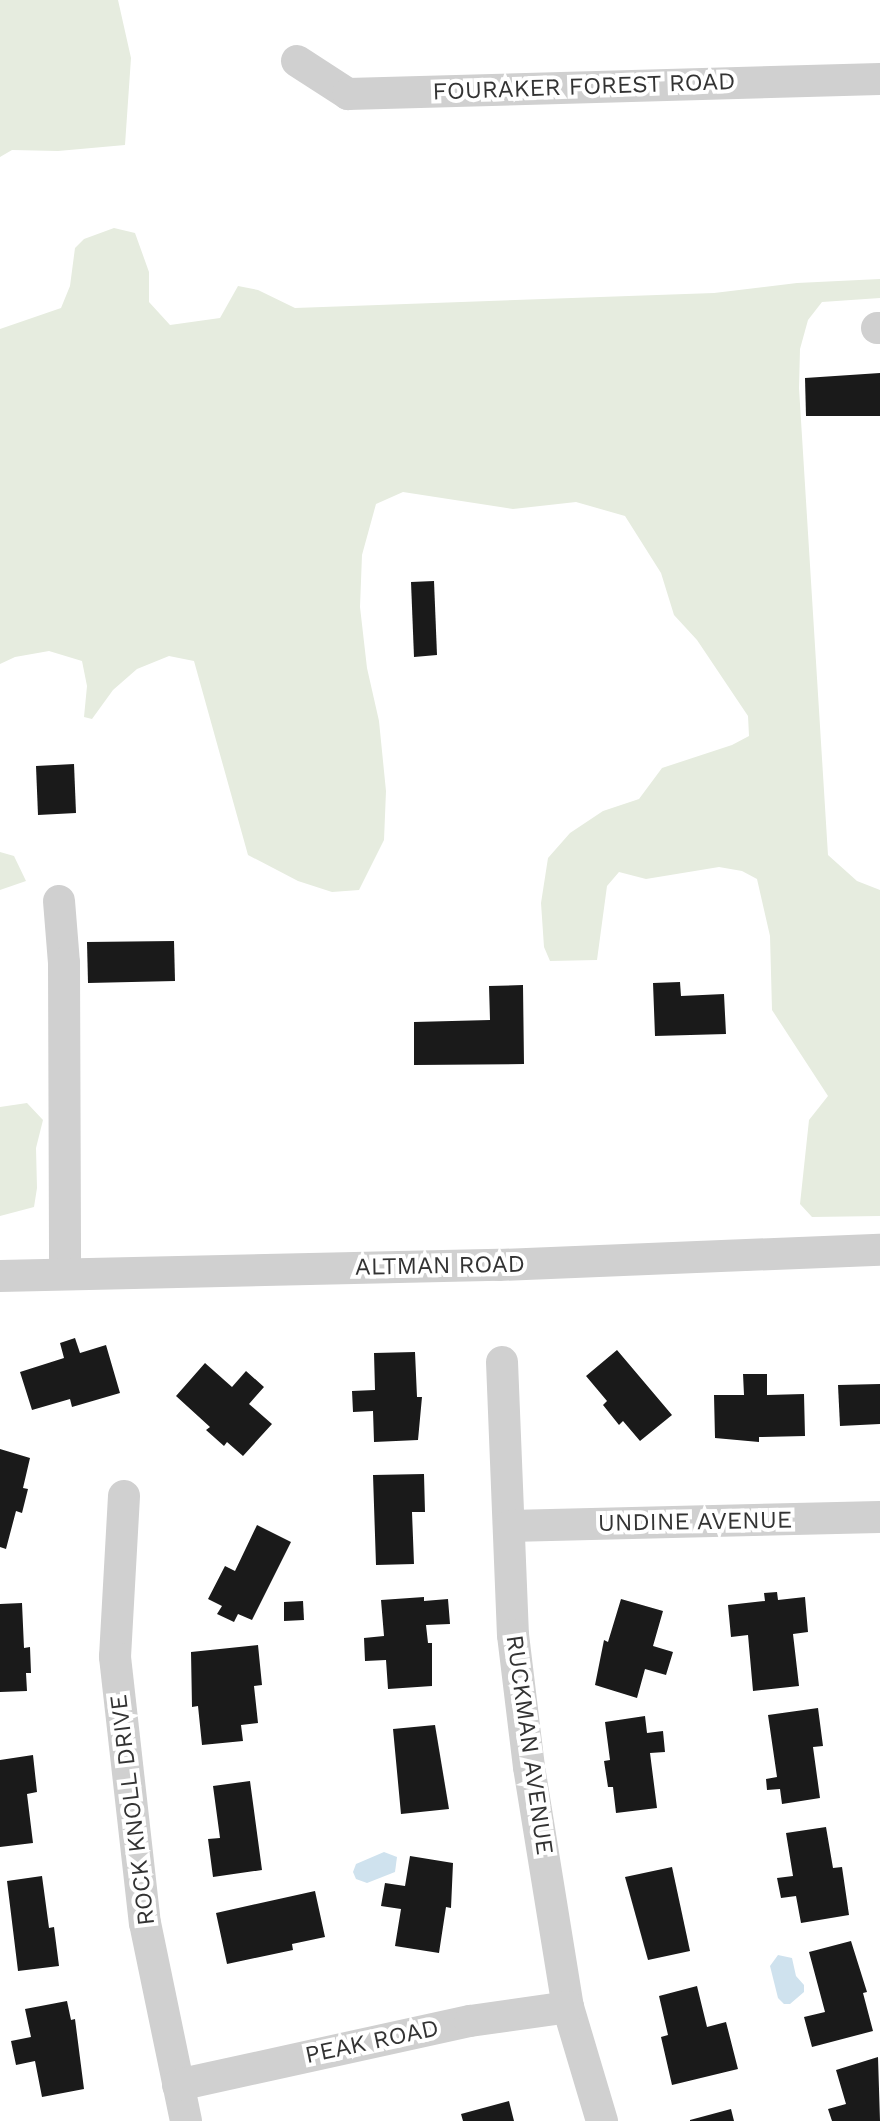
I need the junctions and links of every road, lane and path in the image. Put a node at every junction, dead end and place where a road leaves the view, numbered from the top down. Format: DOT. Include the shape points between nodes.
graph roads {
  1 [pos="297,61"];
  2 [pos="880,79"];
  3 [pos="59,901"];
  4 [pos="880,1250"];
  5 [pos="65,1274"];
  6 [pos="0,1276"];
  7 [pos="502,1362"];
  8 [pos="124,1496"];
  9 [pos="880,1517"];
  10 [pos="510,1526"];
  11 [pos="568,2007"];
  12 [pos="178,2085"];
  13 [pos="186,2121"];
  14 [pos="602,2121"];
  1 -- 2 [label="street, FOURAKER FOREST ROAD" via="348,94"];
  3 -- 5 [label="street" via="64,963"];
  4 -- 5 [label="street, ALTMAN ROAD"];
  5 -- 6 [label="street, ALTMAN ROAD"];
  7 -- 10 [label="street, RUCKMAN AVENUE"];
  8 -- 12 [label="street, ROCK KNOLL DRIVE" via="115,1657 143,1909"];
  9 -- 10 [label="street, UNDINE AVENUE"];
  10 -- 11 [label="street, RUCKMAN AVENUE" via="513,1635"];
  11 -- 12 [label="street, PEAK ROAD" via="470,2021"];
  11 -- 14 [label="street, RUCKMAN AVENUE"];
  12 -- 13 [label="street, ROCK KNOLL DRIVE"];
}
